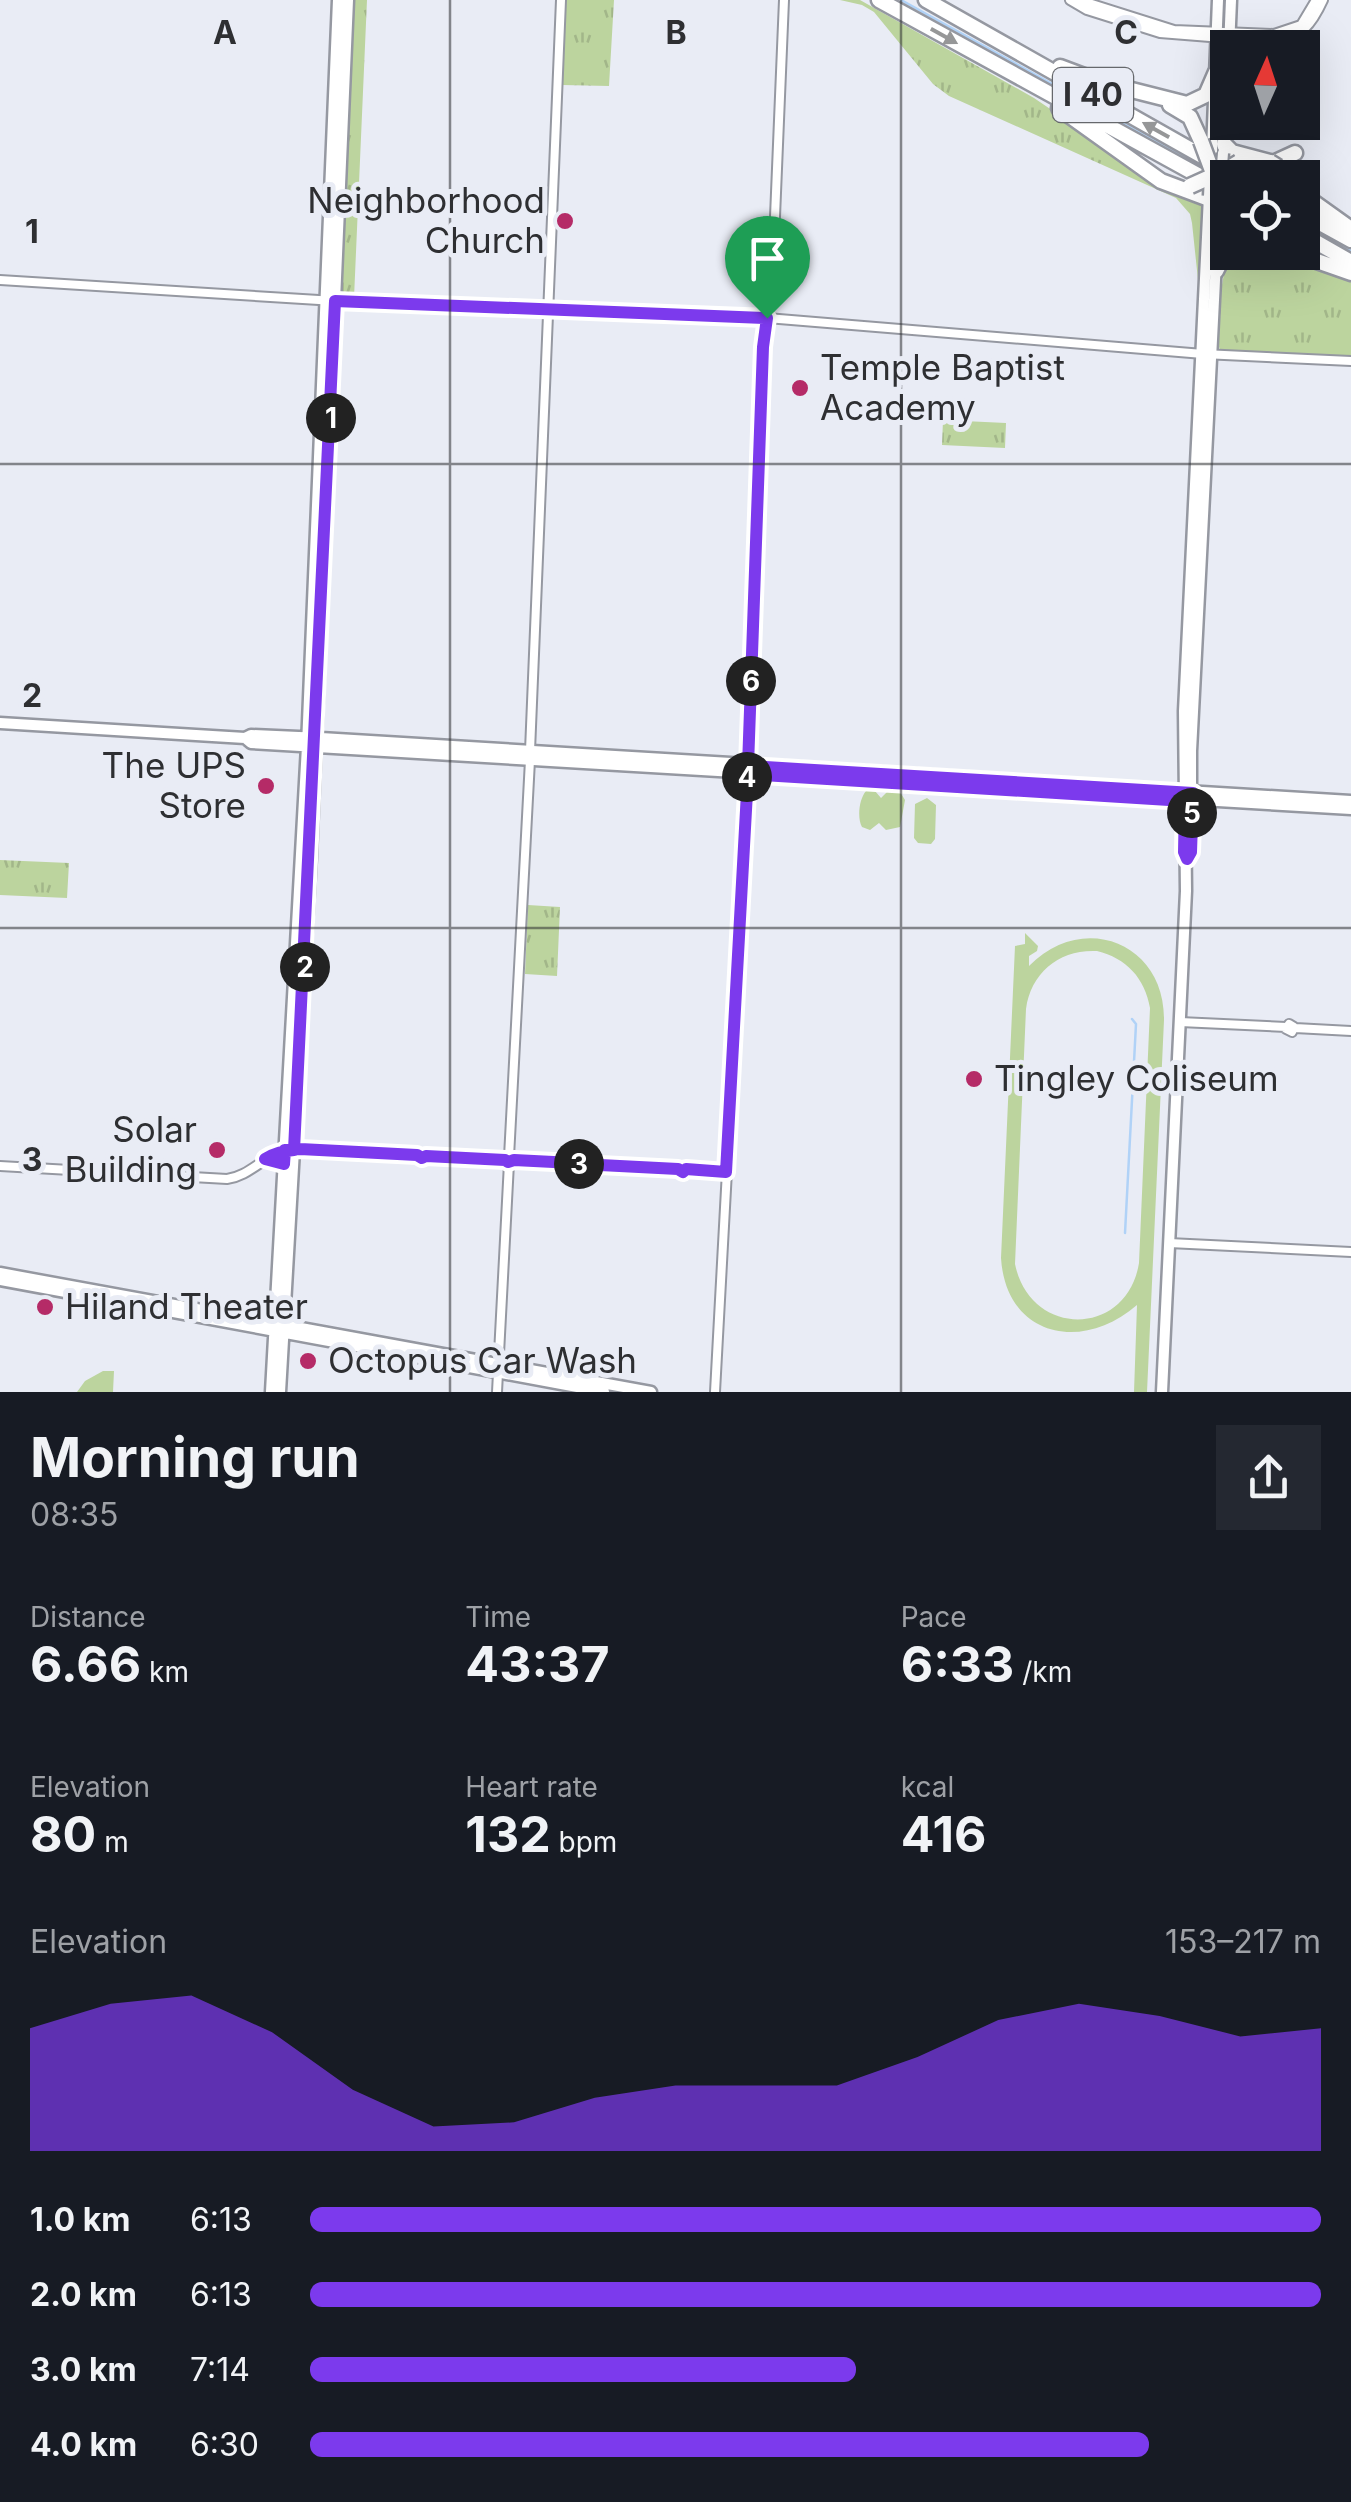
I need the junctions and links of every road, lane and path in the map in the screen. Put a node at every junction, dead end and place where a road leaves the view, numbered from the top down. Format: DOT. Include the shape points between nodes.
graph roads {
  1 [pos="338,0"];
  2 [pos="348,0"];
  3 [pos="561,0"];
  4 [pos="784,0"];
  5 [pos="879,0"];
  6 [pos="926,0"];
  7 [pos="1070,0"];
  8 [pos="1079,0"];
  9 [pos="1218,0"];
  10 [pos="1230,0"];
  11 [pos="1320,0"];
  12 [pos="946,11"];
  13 [pos="1306,20"];
  14 [pos="1216,30"];
  15 [pos="1229,30"];
  16 [pos="1292,30"];
  17 [pos="1298,30"];
  18 [pos="1304,30"];
  19 [pos="1210,34"];
  20 [pos="1210,35"];
  21 [pos="1009,74"];
  22 [pos="1210,85"];
  23 [pos="1156,98"];
  24 [pos="1295,153"];
  25 [pos="1223,160"];
  26 [pos="1248,160"];
  27 [pos="1282,160"];
  28 [pos="1210,163"];
  29 [pos="1210,170"];
  30 [pos="1210,171"];
  31 [pos="1210,175"];
  32 [pos="1210,176"];
  33 [pos="1173,186"];
  34 [pos="1320,207"];
  35 [pos="1320,222"];
  36 [pos="1351,229"];
  37 [pos="1351,240"];
  38 [pos="1320,244"];
  39 [pos="1320,262"];
  40 [pos="1351,262"];
  41 [pos="1211,270"];
  42 [pos="1216,271"];
  43 [pos="1351,273"];
  44 [pos="0,280"];
  45 [pos="331,301"];
  46 [pos="548,309"];
  47 [pos="767,318"];
  48 [pos="1208,354"];
  49 [pos="1351,362"];
  50 [pos="0,723"];
  51 [pos="311,742"];
  52 [pos="530,756"];
  53 [pos="748,769"];
  54 [pos="1189,797"];
  55 [pos="1351,801"];
  56 [pos="1351,809"];
  57 [pos="1180,1022"];
  58 [pos="1351,1030"];
  59 [pos="290,1150"];
  60 [pos="265,1159"];
  61 [pos="509,1160"];
  62 [pos="284,1164"];
  63 [pos="0,1166"];
  64 [pos="726,1172"];
  65 [pos="283,1176"];
  66 [pos="291,1212"];
  67 [pos="1169,1243"];
  68 [pos="1351,1252"];
  69 [pos="0,1276"];
  70 [pos="279,1328"];
  71 [pos="498,1368"];
  72 [pos="271,1392"];
  73 [pos="280,1392"];
  74 [pos="497,1392"];
  75 [pos="604,1392"];
  76 [pos="650,1392"];
  77 [pos="714,1392"];
  78 [pos="1162,1392"];
  1 -- 45 [label="main road"];
  2 -- 45 [label="main road"];
  3 -- 46 [label="street"];
  4 -- 47 [label="street"];
  5 -- 21 [label="highway, I 40, one-way"];
  6 -- 12 [label="highway, I 40"];
  7 -- 20 [label="street" via="1160,33"];
  8 -- 19 [label="street" via="1162,28"];
  9 -- 14 [label="main road"];
  10 -- 15 [label="main road"];
  11 -- 13 [label="street"];
  11 -- 18 [label="street"];
  12 -- 23 [label="highway" via="1076,74"];
  29 -- 12 [label="highway, I 40, one-way"];
  13 -- 16 [label="street"];
  13 -- 17 [label="street"];
  21 -- 30 [label="highway, I 40"];
  21 -- 33 [label="highway"];
  22 -- 23 [label="highway" via="1193,103"];
  23 -- 28 [label="highway" via="1186,113"];
  24 -- 27 [label="highway"];
  25 -- 26 [label="highway" via="1229,151"];
  31 -- 33 [label="highway"];
  32 -- 33 [label="highway, bridge"];
  34 -- 36 [label="highway"];
  35 -- 37 [label="highway"];
  38 -- 40 [label="highway"];
  39 -- 43 [label="highway"];
  41 -- 48 [label="main road"];
  42 -- 48 [label="main road"];
  44 -- 45 [label="street"];
  45 -- 46 [label="street"];
  45 -- 51 [label="main road"];
  46 -- 47 [label="street"];
  46 -- 52 [label="street"];
  47 -- 48 [label="street"];
  47 -- 53 [label="street"];
  48 -- 49 [label="street"];
  48 -- 54 [label="main road"];
  50 -- 51 [label="main road"];
  51 -- 52 [label="main road"];
  51 -- 59 [label="main road"];
  52 -- 53 [label="main road"];
  52 -- 61 [label="street"];
  53 -- 54 [label="main road"];
  53 -- 64 [label="street"];
  54 -- 55 [label="main road"];
  54 -- 56 [label="main road"];
  54 -- 57 [label="main road"];
  57 -- 58 [label="street"];
  57 -- 67 [label="main road"];
  59 -- 60 [label="street"];
  59 -- 61 [label="street"];
  59 -- 62 [label="main road"];
  59 -- 66 [label="main road"];
  60 -- 62 [label="main road"];
  60 -- 63 [label="street" via="227,1179"];
  61 -- 64 [label="street"];
  61 -- 71 [label="street"];
  62 -- 65 [label="main road"];
  64 -- 77 [label="street"];
  65 -- 66 [label="main road"];
  65 -- 70 [label="main road"];
  66 -- 70 [label="main road"];
  67 -- 68 [label="street"];
  67 -- 78 [label="main road"];
  69 -- 70 [label="main road"];
  70 -- 71 [label="main road"];
  70 -- 72 [label="main road"];
  70 -- 73 [label="main road"];
  71 -- 74 [label="street"];
  71 -- 75 [label="main road"];
  71 -- 76 [label="main road"];
}
